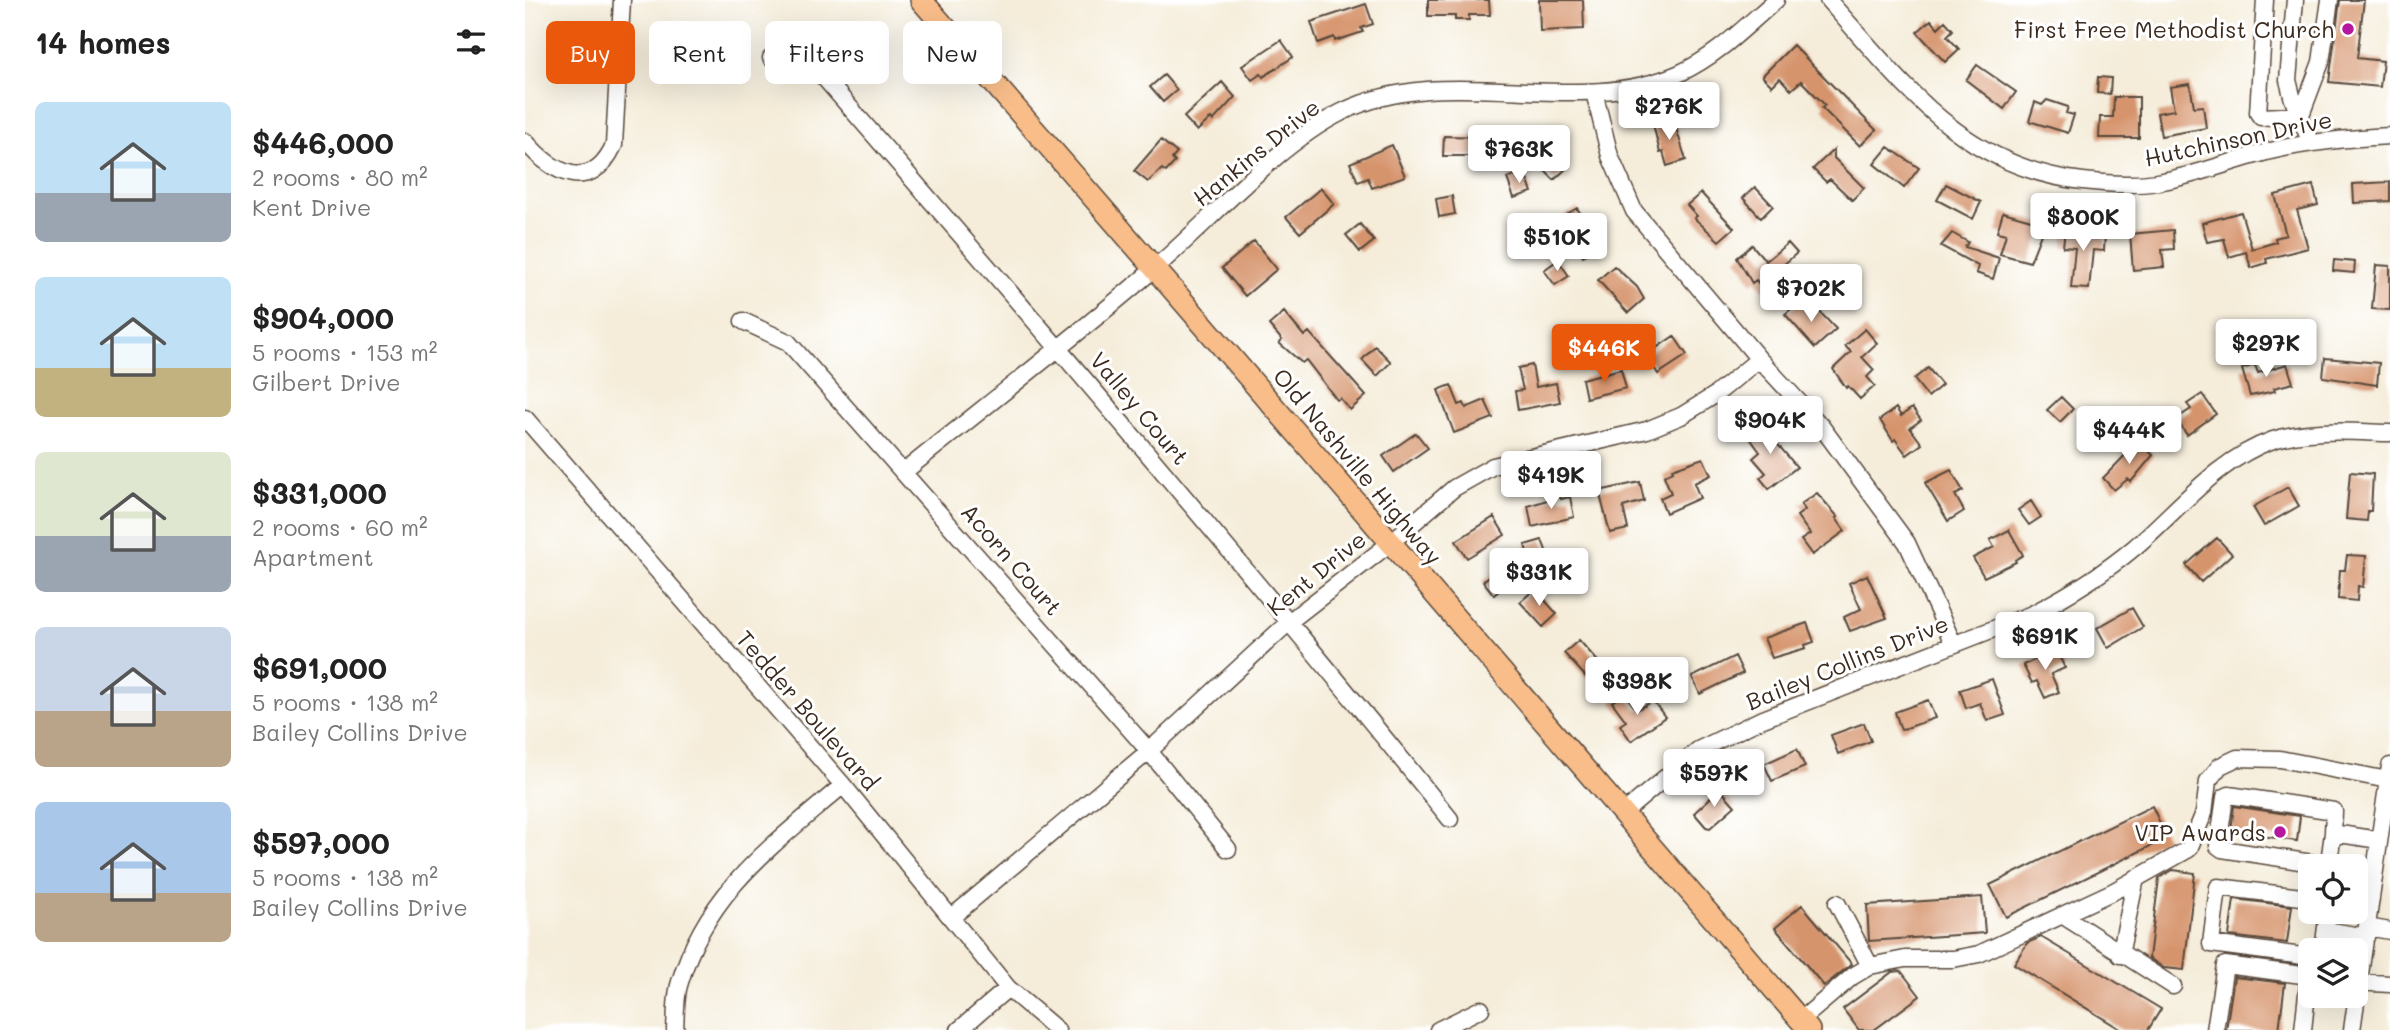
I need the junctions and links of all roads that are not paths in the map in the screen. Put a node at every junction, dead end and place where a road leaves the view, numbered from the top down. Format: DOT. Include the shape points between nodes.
graph roads {
  1 [pos="622,0"];
  2 [pos="921,0"];
  3 [pos="1776,0"];
  4 [pos="1828,0"];
  5 [pos="2265,0"];
  6 [pos="2295,0"];
  7 [pos="2330,0"];
  8 [pos="830,84"];
  9 [pos="1594,92"];
  10 [pos="2301,115"];
  11 [pos="2390,136"];
  12 [pos="525,141"];
  13 [pos="2311,143"];
  14 [pos="1156,267"];
  15 [pos="743,321"];
  16 [pos="1058,346"];
  17 [pos="1759,359"];
  18 [pos="525,418"];
  19 [pos="2390,433"];
  20 [pos="905,471"];
  21 [pos="1389,544"];
  22 [pos="1290,621"];
  23 [pos="1953,643"];
  24 [pos="1149,751"];
  25 [pos="2389,773"];
  26 [pos="843,785"];
  27 [pos="1622,814"];
  28 [pos="1450,819"];
  29 [pos="2333,833"];
  30 [pos="2379,840"];
  31 [pos="1227,849"];
  32 [pos="2383,863"];
  33 [pos="2136,878"];
  34 [pos="2298,897"];
  35 [pos="1837,903"];
  36 [pos="2062,915"];
  37 [pos="953,917"];
  38 [pos="2327,924"];
  39 [pos="2326,930"];
  40 [pos="2390,930"];
  41 [pos="2366,932"];
  42 [pos="2325,938"];
  43 [pos="2365,938"];
  44 [pos="2120,955"];
  45 [pos="2298,955"];
  46 [pos="1870,966"];
  47 [pos="2298,971"];
  48 [pos="2368,983"];
  49 [pos="2390,984"];
  50 [pos="2173,986"];
  51 [pos="1008,988"];
  52 [pos="2306,1008"];
  53 [pos="2354,1008"];
  54 [pos="1481,1009"];
  55 [pos="1805,1025"];
  56 [pos="675,1030"];
  57 [pos="959,1030"];
  58 [pos="1057,1030"];
  59 [pos="1438,1030"];
  60 [pos="2215,1030"];
  61 [pos="2304,1030"];
  62 [pos="2352,1030"];
  1 -- 12 [label="street" via="614,145 607,160 589,174 570,176 539,157"];
  2 -- 14 [label="main road, Old Nashville Highway"];
  3 -- 9 [label="street, Hankins Drive" via="1710,57 1678,74"];
  4 -- 13 [label="street, Hutchinson Drive" via="1941,121 1968,142 2029,171 2111,185 2156,182"];
  5 -- 10 [label="street" via="2257,113 2261,117"];
  6 -- 10 [label="street" via="2288,80"];
  7 -- 10 [label="street" via="2321,62"];
  8 -- 16 [label="street, Valley Court"];
  9 -- 14 [label="street, Hankins Drive" via="1415,89 1374,99 1340,113 1302,139"];
  9 -- 17 [label="street" via="1610,156 1634,211"];
  10 -- 13 [label="street"];
  11 -- 13 [label="street, Hutchinson Drive"];
  14 -- 16 [label="street, Hankins Drive"];
  14 -- 21 [label="main road, Old Nashville Highway"];
  15 -- 20 [label="street, Acorn Court" via="788,342"];
  16 -- 20 [label="street, Hankins Drive"];
  16 -- 22 [label="street, Valley Court"];
  17 -- 21 [label="street, Kent Drive" via="1715,395 1647,430 1493,466 1454,488"];
  17 -- 23 [label="street" via="1821,426 1907,542"];
  18 -- 26 [label="street, Tedder Boulevard"];
  19 -- 23 [label="street, Bailey Collins Drive" via="2299,434 2252,449 2215,474 2092,580 2032,614"];
  20 -- 24 [label="street, Acorn Court"];
  21 -- 22 [label="street, Kent Drive"];
  21 -- 27 [label="main road, Old Nashville Highway"];
  22 -- 24 [label="street, Kent Drive"];
  22 -- 28 [label="street, Valley Court"];
  23 -- 27 [label="street, Bailey Collins Drive" via="1758,721 1698,750"];
  24 -- 31 [label="street, Acorn Court"];
  24 -- 37 [label="street, Kent Drive"];
  25 -- 30 [label="street"];
  25 -- 33 [label="street" via="2237,758 2220,766 2208,780 2204,814 2189,849"];
  26 -- 37 [label="street, Tedder Boulevard"];
  26 -- 56 [label="street" via="744,870 704,925 679,983"];
  27 -- 55 [label="main road, Old Nashville Highway"];
  29 -- 29 [label="street" via="2325,865 2218,846 2229,794 2334,811"];
  29 -- 30 [label="street"];
  30 -- 32 [label="street"];
  32 -- 41 [label="street"];
  33 -- 36 [label="street"];
  33 -- 44 [label="street"];
  34 -- 45 [label="street" via="2218,887 2211,944"];
  35 -- 46 [label="street"];
  36 -- 44 [label="street"];
  36 -- 46 [label="street" via="1979,954"];
  37 -- 51 [label="street, Tedder Boulevard"];
  38 -- 39 [label="street"];
  39 -- 41 [label="street"];
  39 -- 42 [label="street"];
  40 -- 41 [label="street"];
  41 -- 43 [label="street"];
  44 -- 50 [label="street"];
  46 -- 55 [label="street" via="1853,976"];
  47 -- 60 [label="street" via="2225,965"];
  48 -- 49 [label="street"];
  51 -- 57 [label="street"];
  51 -- 58 [label="street, Tedder Boulevard"];
  52 -- 61 [label="street"];
  53 -- 62 [label="street"];
  54 -- 59 [label="street"];
}
